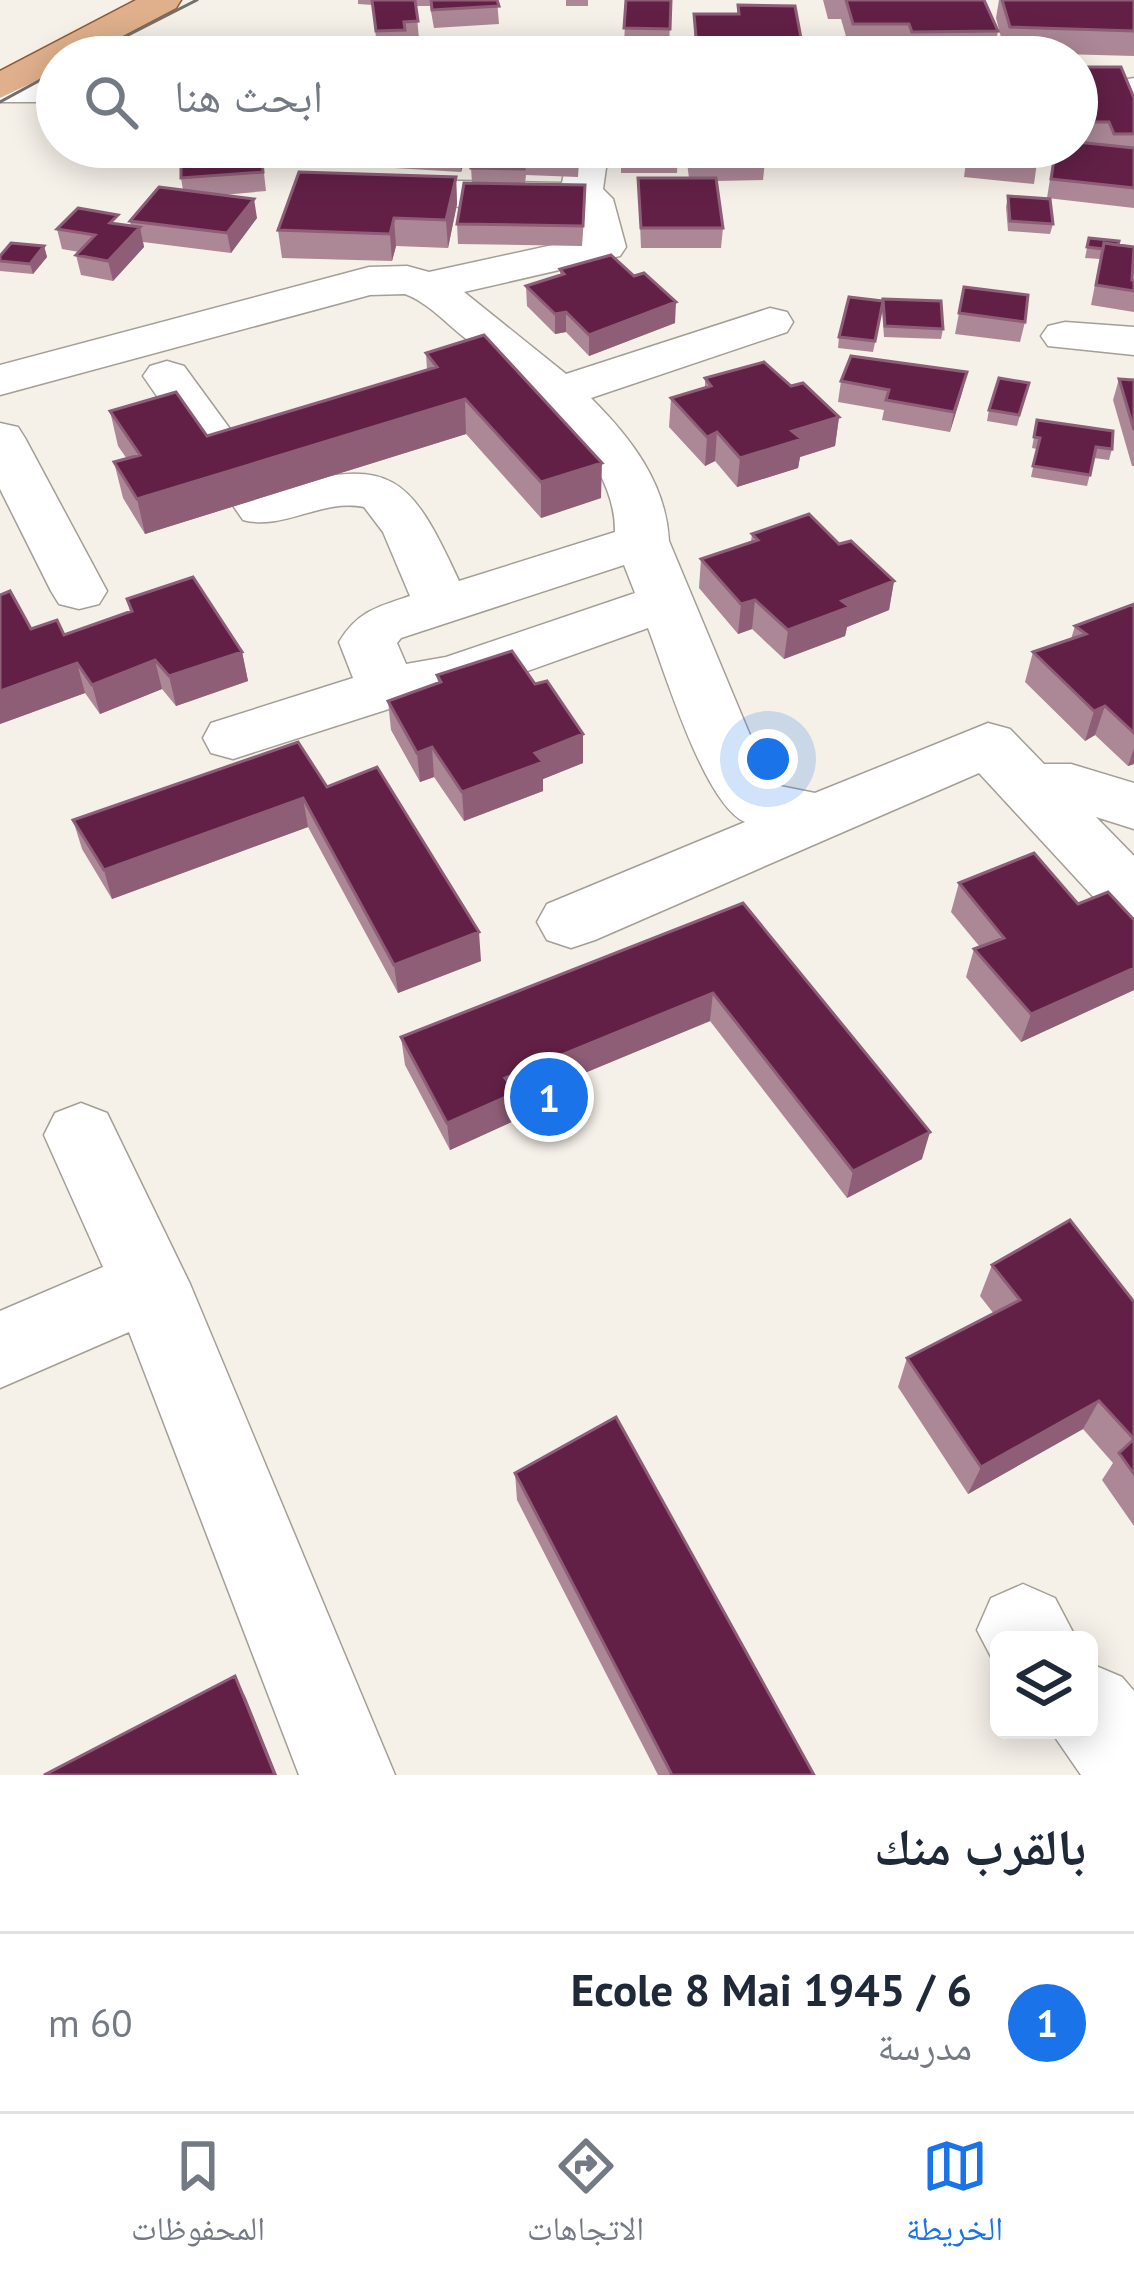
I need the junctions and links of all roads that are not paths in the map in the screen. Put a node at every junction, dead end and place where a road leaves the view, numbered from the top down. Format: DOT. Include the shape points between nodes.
graph roads {
  1 [pos="163,0"];
  2 [pos="96,36"];
  3 [pos="36,69"];
  4 [pos="0,88"];
  5 [pos="36,89"];
  6 [pos="586,168"];
  7 [pos="339,192"];
  8 [pos="592,199"];
  9 [pos="437,294"];
  10 [pos="770,322"];
  11 [pos="1065,337"];
  12 [pos="1134,341"];
  13 [pos="167,376"];
  14 [pos="0,380"];
  15 [pos="558,393"];
  16 [pos="0,421"];
  17 [pos="0,438"];
  18 [pos="642,541"];
  19 [pos="79,591"];
  20 [pos="667,602"];
  21 [pos="442,604"];
  22 [pos="387,688"];
  23 [pos="233,738"];
  24 [pos="1008,766"];
  25 [pos="1134,806"];
  26 [pos="820,817"];
  27 [pos="1127,891"];
  28 [pos="572,922"];
  29 [pos="81,1135"];
  30 [pos="150,1285"];
  31 [pos="0,1350"];
  32 [pos="1098,1721"];
  33 [pos="1134,1765"];
  34 [pos="347,1775"];
  1 -- 2 [label="main road"];
  3 -- 4 [label="main road"];
  4 -- 5 [label="street"];
  6 -- 7 [label="street" via="581,196"];
  8 -- 9 [label="street" via="604,247"];
  9 -- 13 [label="street"];
  9 -- 14 [label="street" via="407,280 369,281"];
  9 -- 15 [label="street"];
  10 -- 15 [label="street"];
  11 -- 12 [label="street"];
  13 -- 16 [label="street"];
  13 -- 21 [label="street" via="262,509 346,486 384,494"];
  15 -- 18 [label="street" via="619,464 640,506"];
  17 -- 19 [label="street"];
  18 -- 20 [label="street"];
  18 -- 21 [label="street"];
  20 -- 22 [label="street" via="453,676"];
  20 -- 26 [label="street" via="732,767 758,802"];
  21 -- 22 [label="street" via="372,633 369,651"];
  22 -- 23 [label="street"];
  24 -- 25 [label="street"];
  24 -- 26 [label="street"];
  24 -- 27 [label="street"];
  26 -- 28 [label="street"];
  29 -- 30 [label="street"];
  30 -- 31 [label="street"];
  30 -- 34 [label="street"];
  32 -- 33 [label="street"];
}
